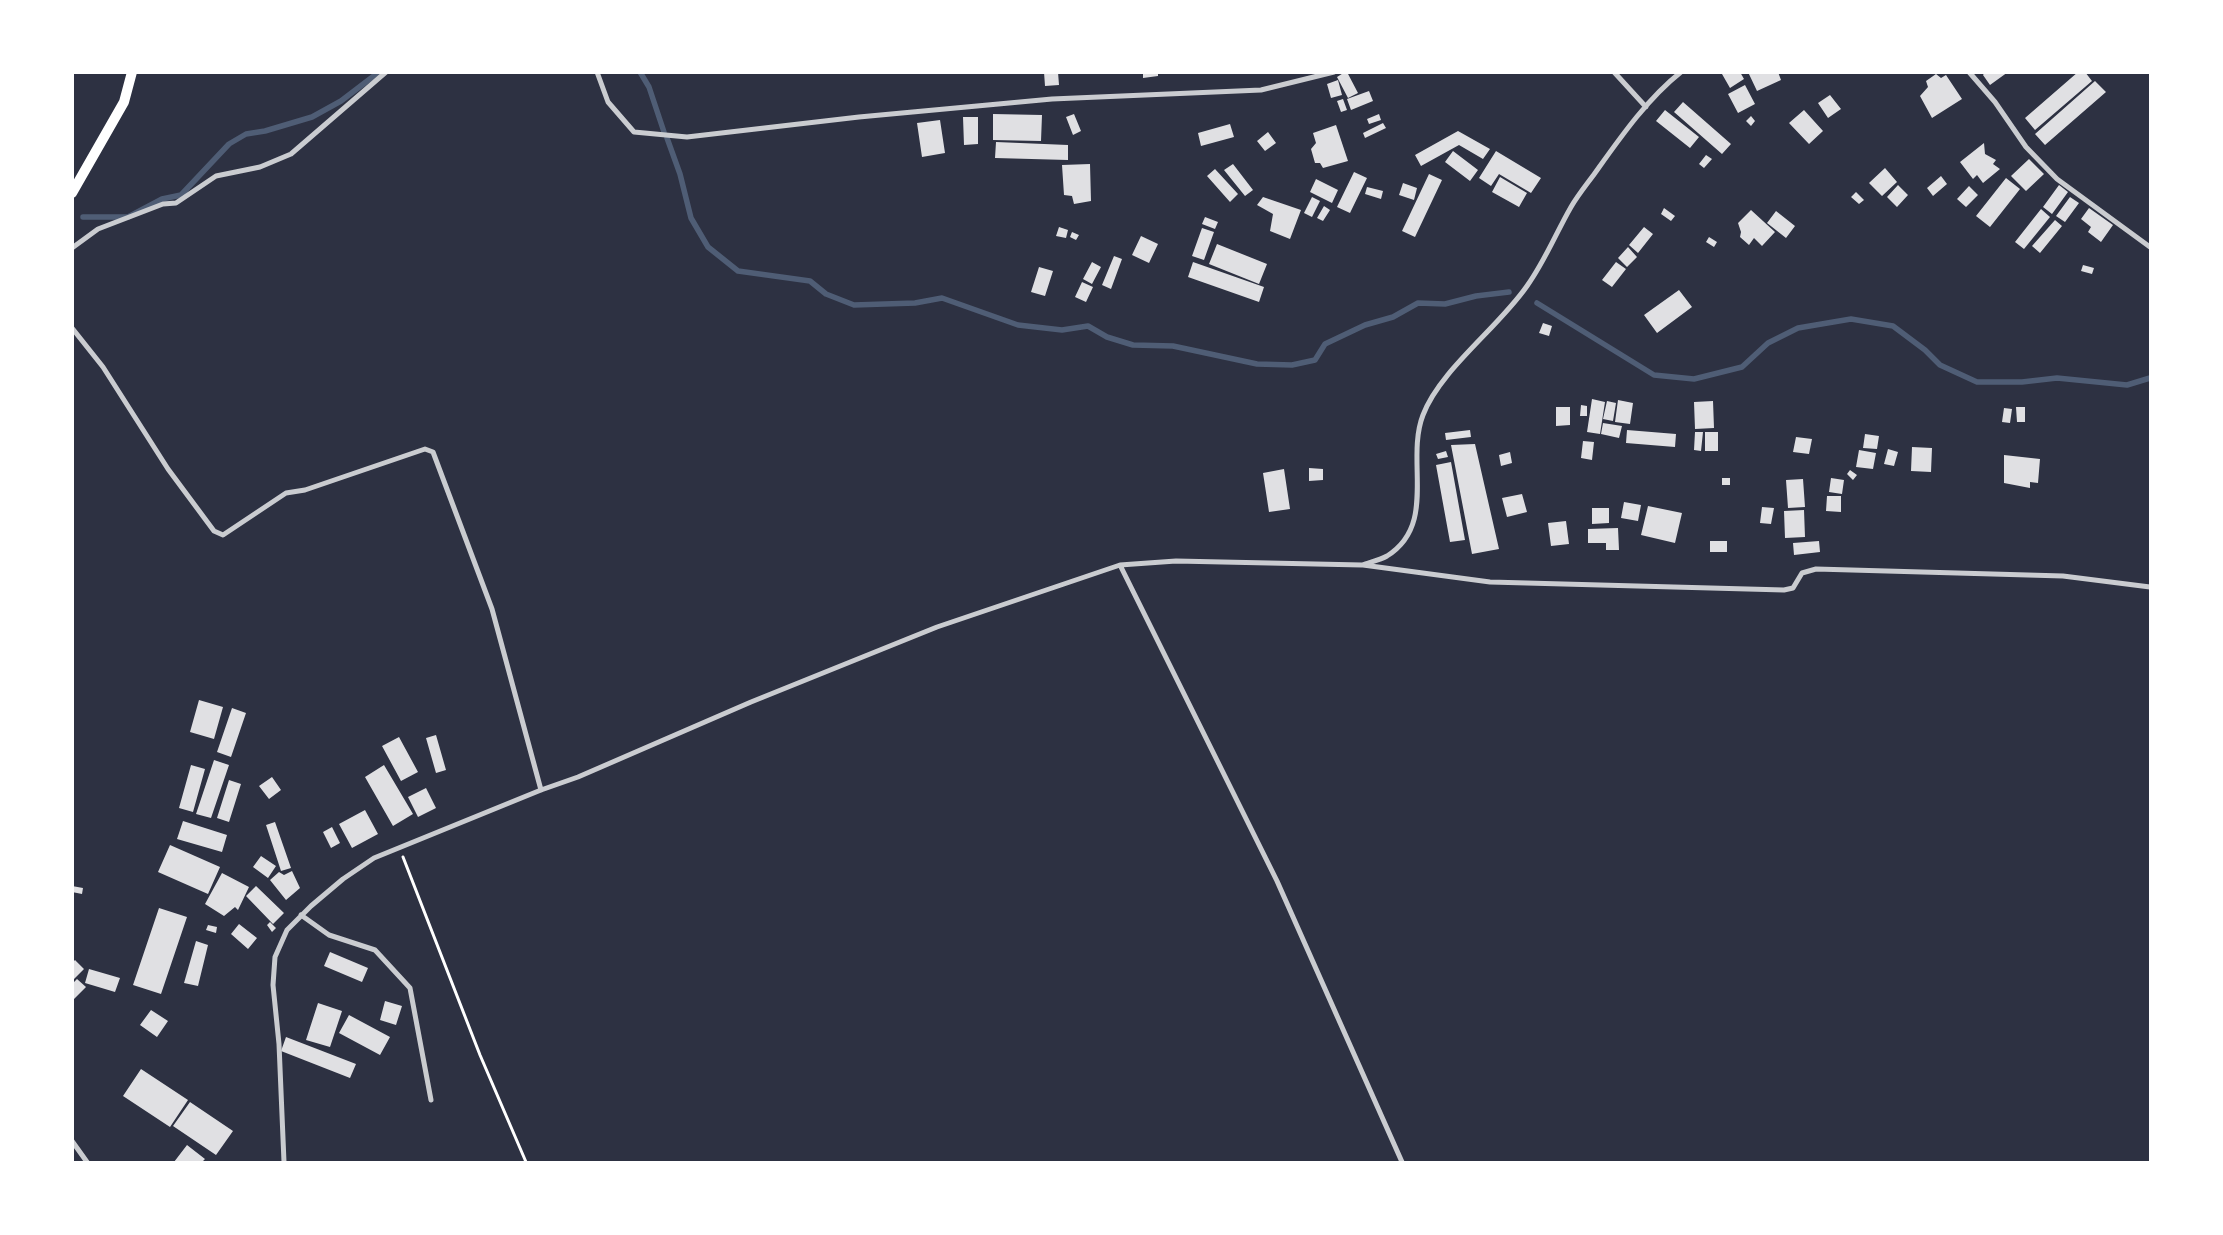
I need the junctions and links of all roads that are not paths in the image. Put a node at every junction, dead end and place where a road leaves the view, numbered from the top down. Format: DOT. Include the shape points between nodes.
graph roads {
  1 [pos="132,72"];
  2 [pos="386,72"];
  3 [pos="597,72"];
  4 [pos="1334,72"];
  5 [pos="1614,72"];
  6 [pos="1682,72"];
  7 [pos="1969,72"];
  8 [pos="1646,107"];
  9 [pos="72,193"];
  10 [pos="2150,247"];
  11 [pos="72,248"];
  12 [pos="72,328"];
  13 [pos="1120,565"];
  14 [pos="1362,565"];
  15 [pos="2150,587"];
  16 [pos="541,790"];
  17 [pos="301,915"];
  18 [pos="431,1100"];
  19 [pos="72,1141"];
  20 [pos="87,1162"];
  21 [pos="284,1162"];
  22 [pos="1402,1162"];
  1 -- 9 [label="main road" via="124,102"];
  2 -- 11 [label="street" via="291,154 260,167 216,176 176,203 163,204 98,228"];
  3 -- 4 [label="street" via="608,102 634,132 687,138 859,117 1052,99 1261,90"];
  5 -- 8 [label="street"];
  6 -- 8 [label="street"];
  7 -- 10 [label="street" via="1995,102 2026,147 2058,179"];
  8 -- 14 [label="street" via="1572,206 1527,286 1432,395 1422,417 1417,443 1418,504 1413,524 1402,542 1387,556"];
  12 -- 16 [label="street" via="103,367 168,469 214,532 223,535 286,493 305,490 425,449 434,452 492,609"];
  13 -- 14 [label="street" via="1176,561"];
  13 -- 16 [label="street" via="937,627"];
  13 -- 22 [label="street" via="1277,881"];
  14 -- 15 [label="street" via="1490,582 1784,590 1793,588 1802,573 1816,569 2063,576"];
  16 -- 17 [label="street" via="374,858 343,879"];
  17 -- 18 [label="street" via="330,935 375,950 410,988"];
  17 -- 21 [label="street" via="287,930 276,957 273,985 280,1053"];
  19 -- 20 [label="street"];
}
